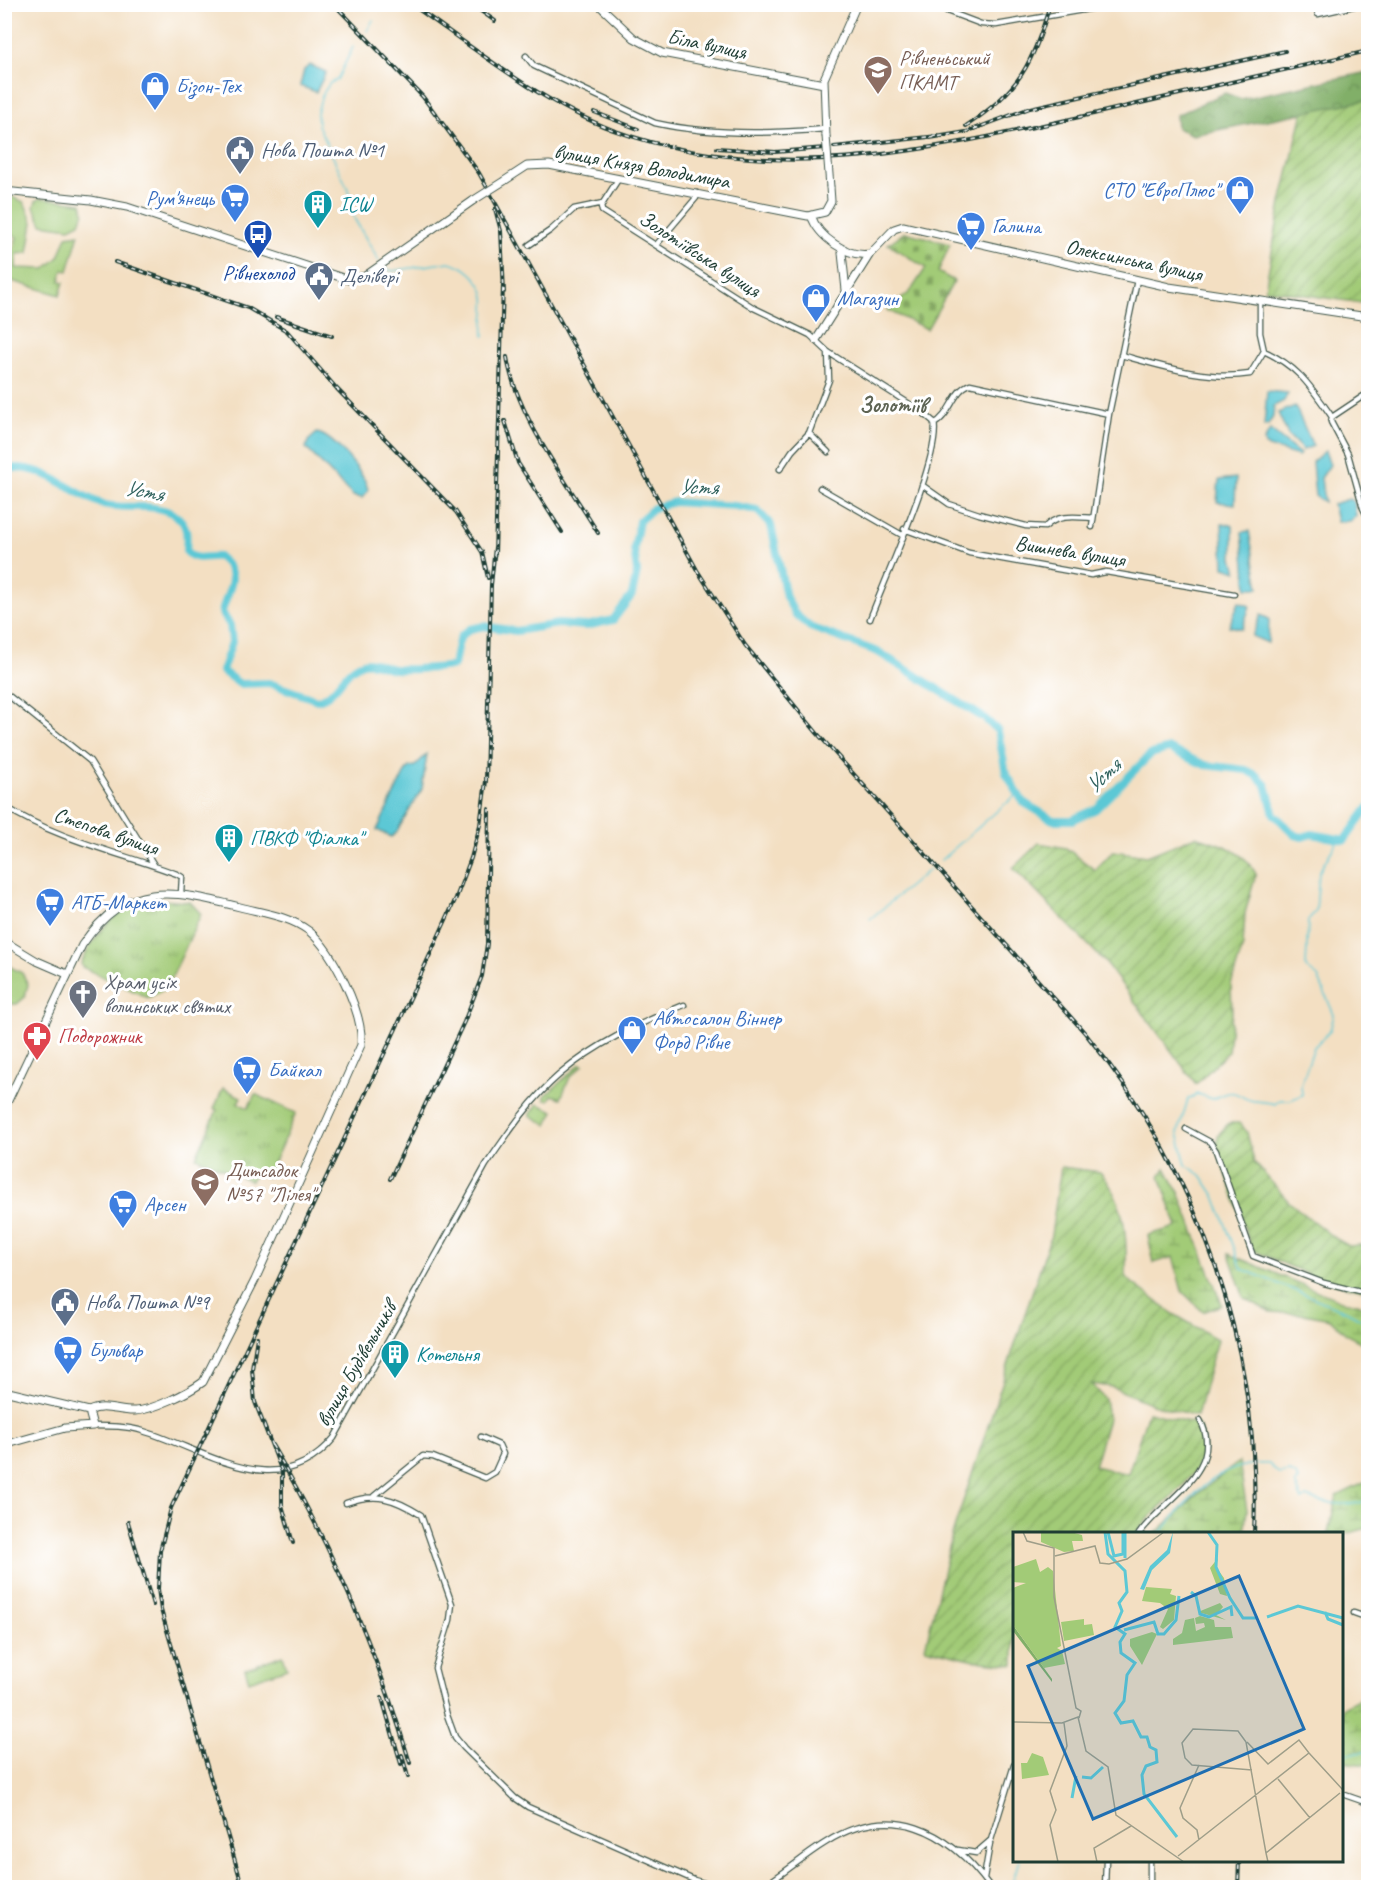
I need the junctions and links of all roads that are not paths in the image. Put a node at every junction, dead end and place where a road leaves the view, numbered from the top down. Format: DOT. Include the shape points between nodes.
graph roads {
  1 [pos="598,4"];
  2 [pos="857,4"];
  3 [pos="928,4"];
  4 [pos="1118,4"];
  5 [pos="1315,4"];
  6 [pos="1362,4"];
  7 [pos="526,56"];
  8 [pos="824,84"];
  9 [pos="826,132"];
  10 [pos="619,178"];
  11 [pos="4,191"];
  12 [pos="697,193"];
  13 [pos="603,203"];
  14 [pos="811,215"];
  15 [pos="657,244"];
  16 [pos="529,245"];
  17 [pos="844,249"];
  18 [pos="870,254"];
  19 [pos="1137,280"];
  20 [pos="846,290"];
  21 [pos="1260,300"];
  22 [pos="1368,317"];
  23 [pos="816,340"];
  24 [pos="1264,351"];
  25 [pos="828,352"];
  26 [pos="1121,355"];
  27 [pos="1368,393"];
  28 [pos="1108,414"];
  29 [pos="1332,417"];
  30 [pos="934,424"];
  31 [pos="809,433"];
  32 [pos="828,452"];
  33 [pos="780,469"];
  34 [pos="922,485"];
  35 [pos="820,488"];
  36 [pos="1093,518"];
  37 [pos="1368,518"];
  38 [pos="1092,527"];
  39 [pos="903,532"];
  40 [pos="1234,594"];
  41 [pos="870,619"];
  42 [pos="4,692"];
  43 [pos="4,806"];
  44 [pos="154,865"];
  45 [pos="181,893"];
  46 [pos="4,941"];
  47 [pos="67,974"];
  48 [pos="684,1005"];
  49 [pos="4,1109"];
  50 [pos="1186,1129"];
  51 [pos="1368,1294"];
  52 [pos="4,1391"];
  53 [pos="89,1412"];
  54 [pos="1200,1420"];
  55 [pos="93,1426"];
  56 [pos="481,1437"];
  57 [pos="4,1445"];
  58 [pos="374,1496"];
  59 [pos="346,1503"];
  60 [pos="1140,1532"];
  61 [pos="1354,1613"];
  62 [pos="1368,1618"];
  63 [pos="1013,1768"];
  64 [pos="1343,1795"];
  65 [pos="1368,1803"];
  66 [pos="991,1840"];
  67 [pos="955,1849"];
  68 [pos="1106,1862"];
  69 [pos="1150,1862"];
  70 [pos="984,1878"];
  71 [pos="721,1887"];
  72 [pos="760,1887"];
  73 [pos="991,1887"];
  74 [pos="1105,1887"];
  75 [pos="1150,1887"];
  1 -- 8 [label="street, Біла вулиця" via="634,38 662,53"];
  2 -- 8 [label="street"];
  3 -- 4 [label="street" via="981,24 996,25"];
  5 -- 6 [label="street" via="1318,14"];
  7 -- 9 [label="street" via="534,66 655,123 728,131"];
  8 -- 9 [label="street"];
  9 -- 14 [label="street, bridge" via="829,207"];
  10 -- 11 [label="street, вулиця Князя Володимира, bridge" via="538,164 527,166 366,276 349,280 127,207"];
  10 -- 12 [label="street, вулиця Князя Володимира"];
  10 -- 13 [label="street"];
  12 -- 14 [label="street, вулиця Князя Володимира"];
  12 -- 15 [label="street"];
  13 -- 15 [label="street, Золотіївська вулиця" via="602,211"];
  13 -- 16 [label="street" via="574,209"];
  14 -- 17 [label="street" via="820,231"];
  15 -- 23 [label="street, Золотіївська вулиця" via="754,308"];
  17 -- 18 [label="street" via="857,255"];
  17 -- 20 [label="street"];
  18 -- 19 [label="street, Олексинська вулиця" via="894,229 903,226"];
  18 -- 20 [label="street, Олексинська вулиця"];
  19 -- 21 [label="street, Олексинська вулиця"];
  19 -- 26 [label="street"];
  20 -- 23 [label="street"];
  21 -- 22 [label="street, Олексинська вулиця"];
  21 -- 24 [label="street"];
  23 -- 25 [label="street, Золотіївська вулиця"];
  24 -- 26 [label="street" via="1256,369 1240,376 1176,369"];
  24 -- 29 [label="street" via="1301,374"];
  25 -- 30 [label="street, Золотіївська вулиця" via="922,412"];
  25 -- 31 [label="street" via="829,382"];
  26 -- 28 [label="street"];
  27 -- 29 [label="street"];
  28 -- 30 [label="street" via="970,384 963,387 946,415"];
  28 -- 36 [label="street"];
  29 -- 37 [label="street"];
  30 -- 34 [label="street" via="934,442"];
  31 -- 32 [label="street"];
  31 -- 33 [label="street"];
  34 -- 36 [label="street" via="949,504 1026,526 1045,527 1052,519 1068,516"];
  34 -- 39 [label="street"];
  35 -- 39 [label="street, Вишнева вулиця"];
  36 -- 38 [label="street"];
  39 -- 40 [label="street, Вишнева вулиця" via="969,553 1091,575 1106,572"];
  39 -- 41 [label="street"];
  42 -- 44 [label="street" via="90,760"];
  43 -- 44 [label="street, Степова вулиця" via="33,822"];
  44 -- 45 [label="street, Степова вулиця" via="182,877"];
  45 -- 47 [label="street" via="147,896 115,910 93,930"];
  45 -- 53 [label="street" via="279,917 309,932 328,955 358,1012 361,1045 251,1288 203,1382 145,1409 97,1407"];
  46 -- 47 [label="street"];
  47 -- 49 [label="street"];
  48 -- 55 [label="street, вулиця Будівельників" via="627,1030 587,1056 560,1075 516,1122 486,1164 334,1438 314,1458 281,1469 242,1469 141,1430"];
  50 -- 51 [label="street" via="1210,1142 1216,1151 1253,1256 1324,1283"];
  52 -- 53 [label="street"];
  53 -- 55 [label="street"];
  54 -- 60 [label="street" via="1206,1439 1199,1469 1182,1492"];
  55 -- 57 [label="street, вулиця Будівельників" via="65,1428"];
  56 -- 58 [label="street" via="499,1445 503,1454 495,1472 485,1478 423,1456"];
  58 -- 59 [label="street"];
  58 -- 71 [label="street" via="409,1507 421,1515 426,1525 452,1605 435,1668 447,1715 464,1748 528,1807 694,1880"];
  61 -- 62 [label="street"];
  63 -- 66 [label="street"];
  64 -- 65 [label="street"];
  66 -- 67 [label="street" via="976,1853"];
  66 -- 70 [label="street"];
  67 -- 70 [label="street"];
  67 -- 72 [label="street" via="919,1826 877,1824 834,1838"];
  68 -- 74 [label="street"];
  69 -- 75 [label="street"];
  70 -- 73 [label="street"];
}
